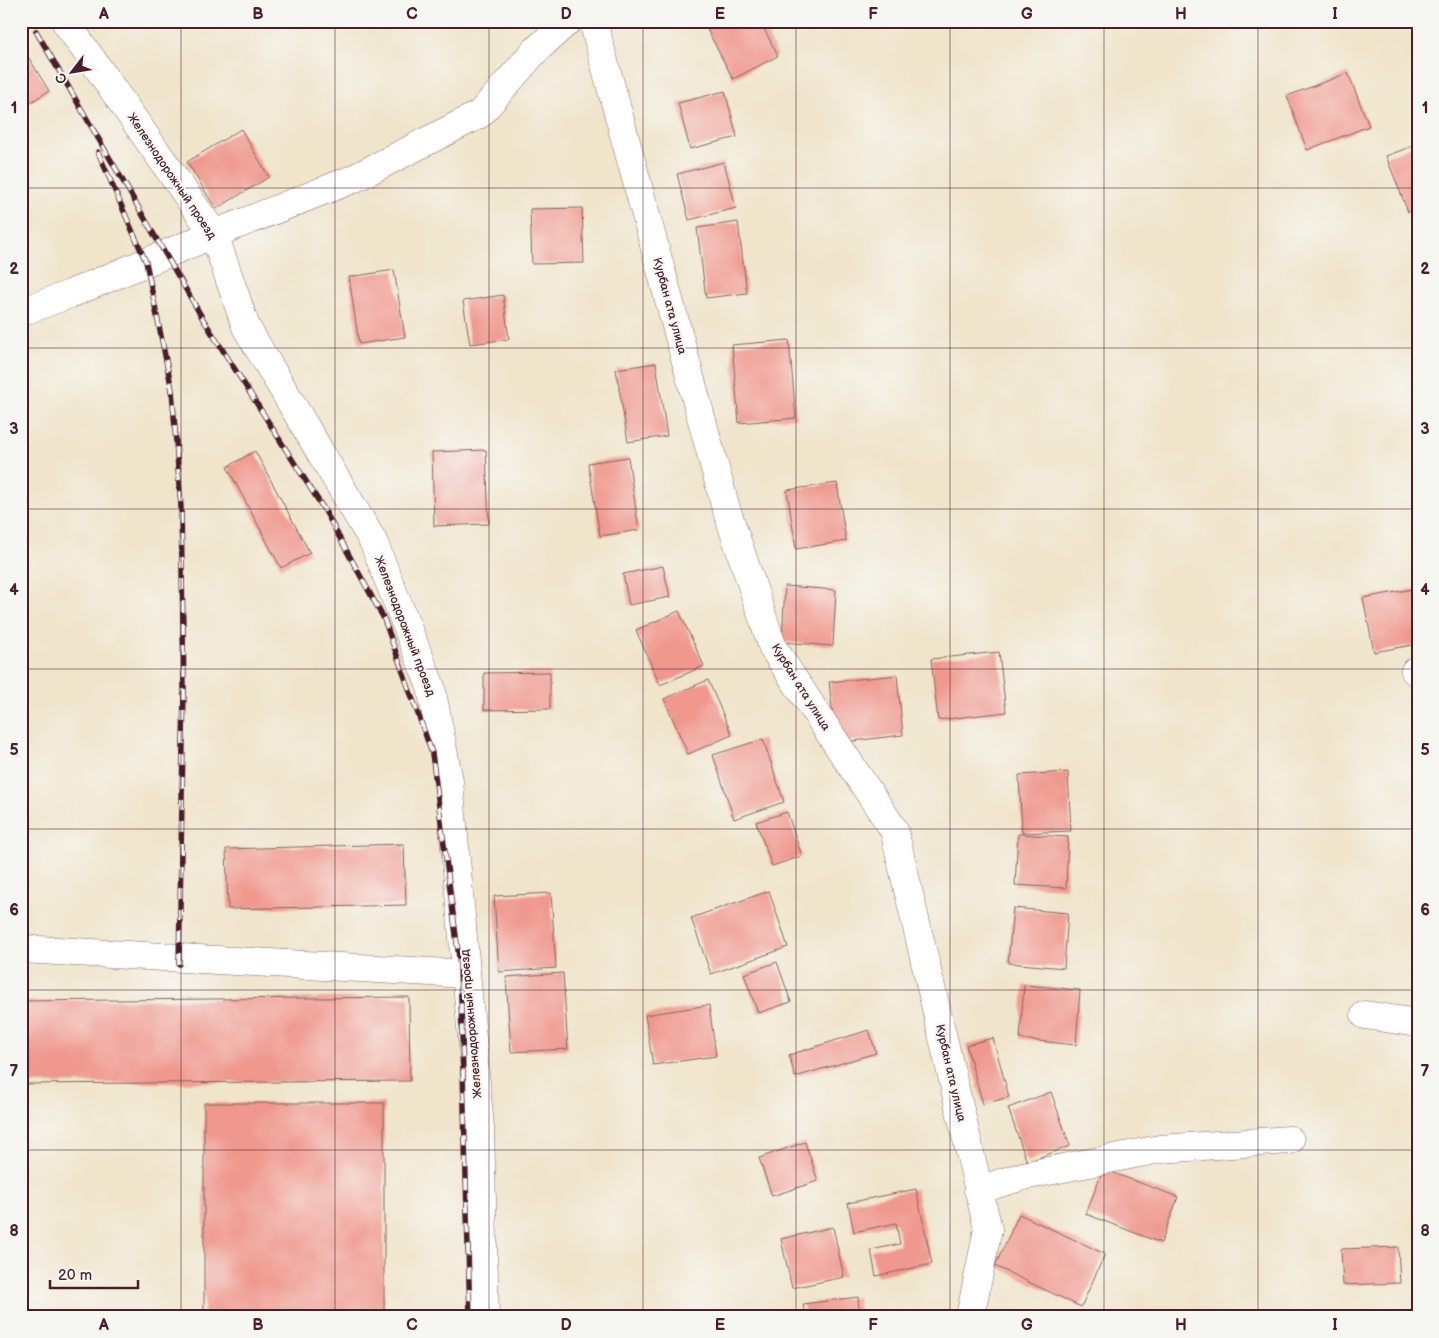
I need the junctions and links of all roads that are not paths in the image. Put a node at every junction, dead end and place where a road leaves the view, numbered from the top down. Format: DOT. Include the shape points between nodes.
graph roads {
  1 [pos="65,21"];
  2 [pos="568,21"];
  3 [pos="593,21"];
  4 [pos="214,234"];
  5 [pos="21,312"];
  6 [pos="21,949"];
  7 [pos="466,974"];
  8 [pos="1365,1015"];
  9 [pos="1418,1023"];
  10 [pos="1290,1140"];
  11 [pos="978,1190"];
  12 [pos="485,1317"];
  13 [pos="970,1317"];
  1 -- 4 [label="street, Железнодорожный проезд"];
  2 -- 4 [label="street" via="535,51 480,114 353,179"];
  3 -- 11 [label="street, Курбан ата улица" via="725,506 773,648 894,830"];
  4 -- 5 [label="street"];
  4 -- 7 [label="street, Железнодорожный проезд" via="246,328 373,541 431,687 449,781"];
  6 -- 7 [label="street"];
  7 -- 12 [label="street, Железнодорожный проезд" via="480,1128"];
  8 -- 9 [label="street"];
  10 -- 11 [label="street" via="1160,1149 1023,1176"];
  11 -- 13 [label="street, Курбан ата улица" via="988,1229"];
}
